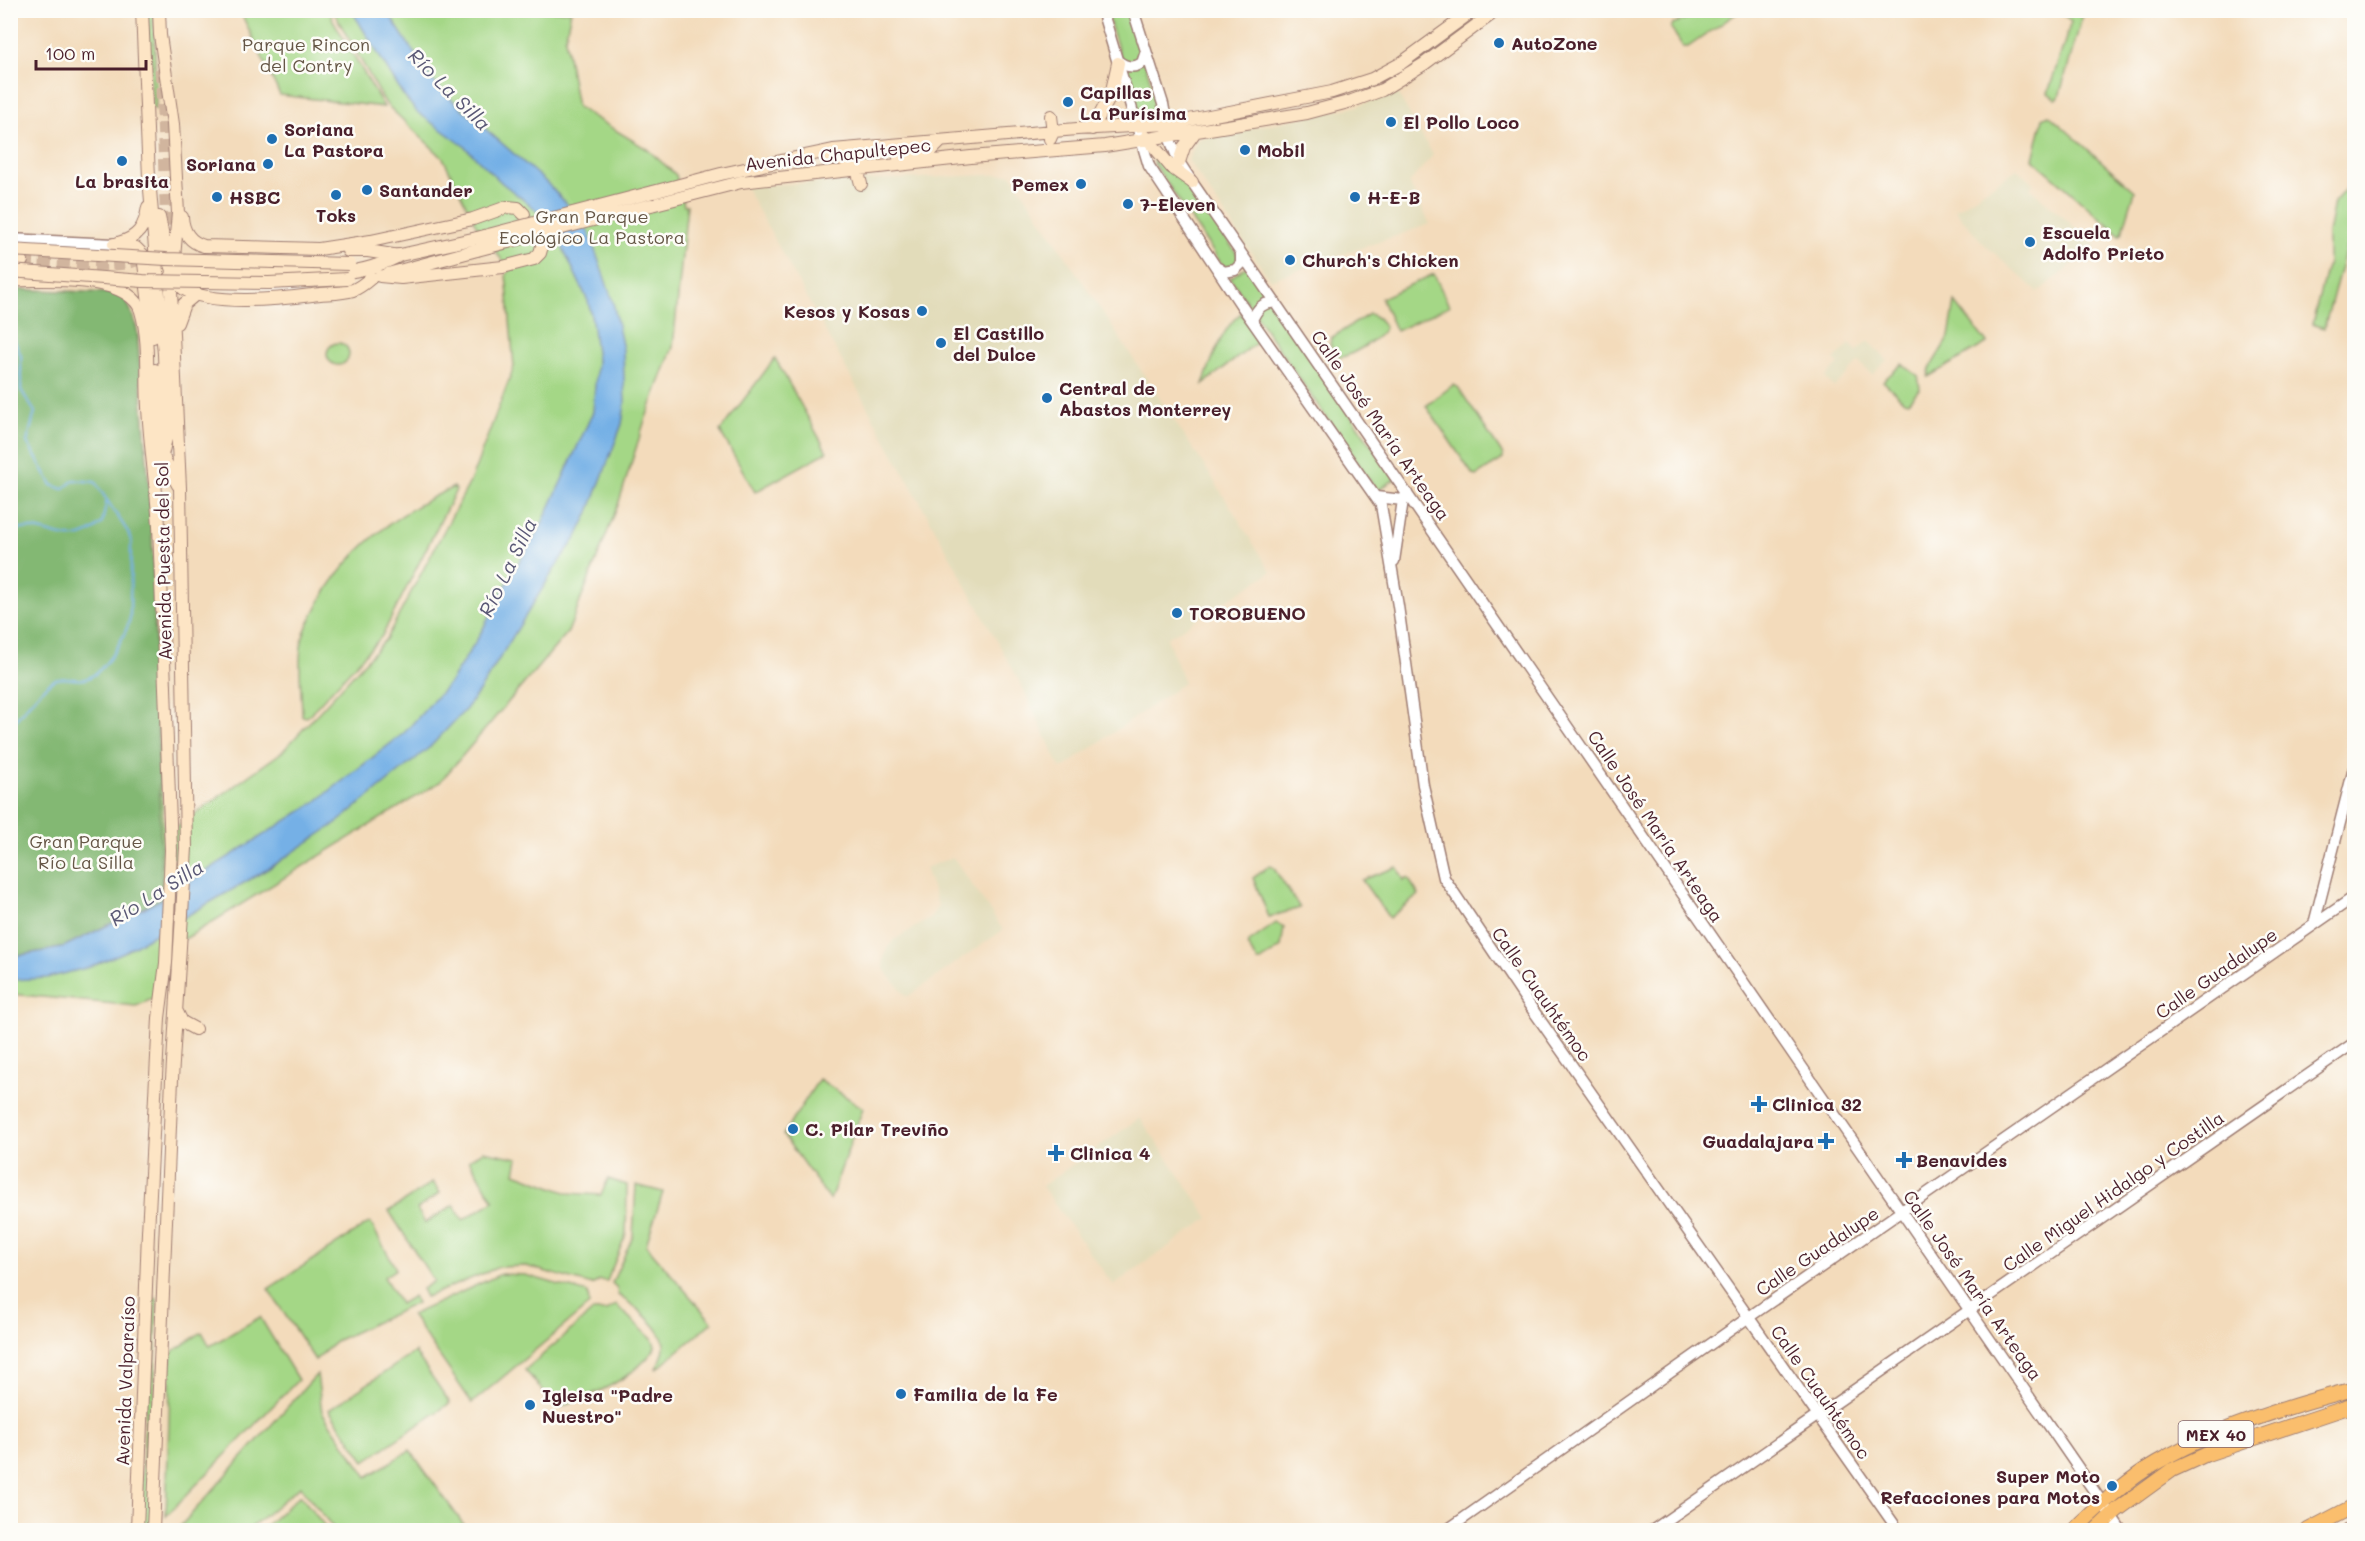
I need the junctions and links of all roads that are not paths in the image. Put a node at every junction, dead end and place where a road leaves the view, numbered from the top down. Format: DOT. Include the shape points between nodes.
graph roads {
  1 [pos="142,10"];
  2 [pos="159,10"];
  3 [pos="1102,10"];
  4 [pos="1133,10"];
  5 [pos="1474,10"];
  6 [pos="1497,10"];
  7 [pos="1449,29"];
  8 [pos="1146,51"];
  9 [pos="1414,55"];
  10 [pos="1429,61"];
  11 [pos="1118,62"];
  12 [pos="1332,92"];
  13 [pos="1307,113"];
  14 [pos="1051,116"];
  15 [pos="1137,127"];
  16 [pos="1092,129"];
  17 [pos="1168,130"];
  18 [pos="1053,132"];
  19 [pos="1195,132"];
  20 [pos="147,137"];
  21 [pos="1145,140"];
  22 [pos="940,142"];
  23 [pos="1040,151"];
  24 [pos="806,155"];
  25 [pos="1179,162"];
  26 [pos="887,168"];
  27 [pos="859,170"];
  28 [pos="1192,182"];
  29 [pos="176,184"];
  30 [pos="861,184"];
  31 [pos="150,188"];
  32 [pos="178,213"];
  33 [pos="524,214"];
  34 [pos="156,221"];
  35 [pos="10,239"];
  36 [pos="114,244"];
  37 [pos="477,244"];
  38 [pos="542,246"];
  39 [pos="325,248"];
  40 [pos="10,250"];
  41 [pos="1241,253"];
  42 [pos="160,254"];
  43 [pos="399,256"];
  44 [pos="1218,268"];
  45 [pos="10,271"];
  46 [pos="146,273"];
  47 [pos="376,276"];
  48 [pos="169,277"];
  49 [pos="10,280"];
  50 [pos="116,289"];
  51 [pos="196,294"];
  52 [pos="159,298"];
  53 [pos="1276,303"];
  54 [pos="1252,320"];
  55 [pos="174,333"];
  56 [pos="162,455"];
  57 [pos="156,484"];
  58 [pos="180,488"];
  59 [pos="1405,496"];
  60 [pos="1376,497"];
  61 [pos="180,520"];
  62 [pos="159,525"];
  63 [pos="160,560"];
  64 [pos="181,561"];
  65 [pos="1392,570"];
  66 [pos="2355,768"];
  67 [pos="2355,897"];
  68 [pos="2314,924"];
  69 [pos="177,1012"];
  70 [pos="195,1029"];
  71 [pos="2355,1043"];
  72 [pos="158,1047"];
  73 [pos="1903,1212"];
  74 [pos="1969,1311"];
  75 [pos="1749,1317"];
  76 [pos="2349,1391"];
  77 [pos="2355,1406"];
  78 [pos="2336,1411"];
  79 [pos="1818,1417"];
  80 [pos="2103,1503"];
  81 [pos="2355,1506"];
  82 [pos="2111,1515"];
  83 [pos="2355,1528"];
  84 [pos="137,1530"];
  85 [pos="153,1530"];
  86 [pos="1447,1530"];
  87 [pos="1653,1530"];
  88 [pos="1898,1530"];
  89 [pos="2074,1530"];
  90 [pos="2096,1530"];
  91 [pos="2121,1530"];
  92 [pos="2308,1530"];
  93 [pos="2350,1530"];
  1 -- 20 [label="main road"];
  2 -- 29 [label="main road"];
  3 -- 11 [label="street"];
  4 -- 8 [label="street, Calle José María Arteaga"];
  5 -- 7 [label="main road, Avenida Chapultepec"];
  6 -- 10 [label="main road, Avenida Chapultepec"];
  7 -- 9 [label="main road, Avenida Chapultepec"];
  7 -- 10 [label="main road" via="1433,48"];
  8 -- 11 [label="street" via="1142,63 1135,67"];
  8 -- 17 [label="street, Calle José María Arteaga"];
  9 -- 10 [label="main road"];
  9 -- 12 [label="main road, Avenida Chapultepec" via="1372,79"];
  10 -- 13 [label="main road, Avenida Chapultepec" via="1375,93"];
  11 -- 15 [label="street"];
  11 -- 16 [label="main road" via="1114,87"];
  12 -- 13 [label="main road" via="1329,98 1308,107"];
  12 -- 17 [label="main road, Avenida Chapultepec"];
  13 -- 19 [label="main road, Avenida Chapultepec"];
  14 -- 18 [label="main road"];
  15 -- 16 [label="main road, Avenida Chapultepec"];
  15 -- 17 [label="main road, Avenida Chapultepec"];
  15 -- 21 [label="main road"];
  16 -- 18 [label="main road, Avenida Chapultepec"];
  17 -- 19 [label="main road, Avenida Chapultepec"];
  17 -- 21 [label="main road, Avenida Chapultepec"];
  17 -- 25 [label="street, Calle José María Arteaga"];
  18 -- 22 [label="main road, Avenida Chapultepec"];
  18 -- 23 [label="main road"];
  19 -- 25 [label="main road"];
  20 -- 31 [label="main road"];
  20 -- 34 [label="main road" via="154,159"];
  21 -- 23 [label="main road, Avenida Chapultepec"];
  21 -- 28 [label="main road"];
  21 -- 44 [label="street" via="1145,156 1155,177"];
  22 -- 24 [label="main road, Avenida Chapultepec"];
  22 -- 26 [label="main road" via="931,151 892,160"];
  23 -- 26 [label="main road, Avenida Chapultepec"];
  24 -- 27 [label="main road" via="844,159"];
  24 -- 37 [label="main road, Avenida Chapultepec, bridge" via="653,192"];
  25 -- 28 [label="street, Calle José María Arteaga"];
  26 -- 27 [label="main road, Avenida Chapultepec"];
  27 -- 30 [label="main road"];
  27 -- 37 [label="main road, Avenida Chapultepec, bridge" via="741,182"];
  28 -- 41 [label="street, Calle José María Arteaga"];
  29 -- 32 [label="main road"];
  29 -- 39 [label="main road" via="183,226 198,245"];
  31 -- 34 [label="main road"];
  31 -- 36 [label="main road" via="146,217 139,233"];
  32 -- 34 [label="main road" via="171,223"];
  32 -- 48 [label="main road"];
  33 -- 39 [label="main road" via="518,208 507,207 473,219"];
  34 -- 42 [label="main road"];
  35 -- 36 [label="street"];
  36 -- 46 [label="main road" via="139,249"];
  37 -- 43 [label="main road, Avenida Chapultepec"];
  37 -- 47 [label="main road, Avenida Chapultepec"];
  38 -- 47 [label="main road" via="534,259 503,267 401,279"];
  39 -- 43 [label="main road"];
  40 -- 42 [label="main road, Avenida Chapultepec, bridge"];
  41 -- 44 [label="street" via="1241,264 1235,270 1224,272"];
  41 -- 53 [label="street, Calle José María Arteaga"];
  42 -- 43 [label="main road, Avenida Chapultepec, bridge" via="349,264"];
  42 -- 48 [label="main road"];
  42 -- 52 [label="main road, Avenida Puesta del Sol"];
  43 -- 48 [label="main road" via="338,273 194,271"];
  44 -- 54 [label="street"];
  45 -- 48 [label="main road, bridge"];
  46 -- 50 [label="main road" via="136,282"];
  46 -- 56 [label="main road"];
  47 -- 48 [label="main road, Avenida Chapultepec, bridge" via="269,283"];
  47 -- 51 [label="main road" via="347,291 266,300"];
  48 -- 51 [label="main road"];
  48 -- 52 [label="main road"];
  48 -- 55 [label="main road, Avenida Puesta del Sol"];
  49 -- 50 [label="main road" via="88,283"];
  50 -- 57 [label="main road" via="132,298 141,311"];
  51 -- 55 [label="main road" via="184,304"];
  52 -- 56 [label="main road, Avenida Puesta del Sol" via="167,428"];
  53 -- 54 [label="street" via="1260,306"];
  53 -- 59 [label="street, Calle José María Arteaga"];
  54 -- 60 [label="street, Calle Cuauhtémoc"];
  55 -- 58 [label="main road, Avenida Puesta del Sol"];
  56 -- 57 [label="main road, Avenida Puesta del Sol"];
  56 -- 58 [label="main road"];
  57 -- 62 [label="main road, Avenida Puesta del Sol"];
  58 -- 61 [label="main road, Avenida Puesta del Sol"];
  59 -- 60 [label="street"];
  59 -- 65 [label="street"];
  59 -- 73 [label="street, Calle José María Arteaga"];
  60 -- 65 [label="street, Calle Cuauhtémoc" via="1382,509"];
  61 -- 62 [label="main road" via="171,517"];
  61 -- 64 [label="main road, Avenida Puesta del Sol"];
  62 -- 63 [label="main road, Avenida Puesta del Sol"];
  63 -- 64 [label="main road" via="173,564"];
  63 -- 72 [label="main road, Avenida Puesta del Sol" via="171,850"];
  64 -- 69 [label="main road, Avenida Puesta del Sol" via="186,848"];
  65 -- 75 [label="street, Calle Cuauhtémoc" via="1423,785 1444,878"];
  66 -- 68 [label="street"];
  67 -- 68 [label="street, Calle Guadalupe"];
  68 -- 73 [label="street, Calle Guadalupe"];
  69 -- 70 [label="main road" via="182,1022"];
  69 -- 85 [label="main road, Avenida Valparaíso"];
  71 -- 74 [label="street, Calle Miguel Hidalgo y Costilla"];
  72 -- 84 [label="main road, Avenida Valparaíso"];
  73 -- 74 [label="street, Calle José María Arteaga"];
  73 -- 75 [label="street, Calle Guadalupe"];
  74 -- 79 [label="street, Calle Miguel Hidalgo y Costilla"];
  74 -- 80 [label="street, Calle José María Arteaga"];
  75 -- 79 [label="street, Calle Cuauhtémoc"];
  75 -- 86 [label="street, Calle Guadalupe"];
  76 -- 78 [label="main road"];
  76 -- 80 [label="main road, MEX 40" via="2202,1439 2154,1464"];
  77 -- 78 [label="main road, MEX 40"];
  78 -- 82 [label="main road, MEX 40" via="2207,1454 2172,1470"];
  79 -- 87 [label="street, Calle Miguel Hidalgo y Costilla"];
  79 -- 88 [label="street, Calle Cuauhtémoc"];
  80 -- 82 [label="street, Calle José María Arteaga"];
  80 -- 89 [label="main road, MEX 40"];
  81 -- 92 [label="main road"];
  82 -- 90 [label="main road, MEX 40"];
  82 -- 91 [label="street, Calle José María Arteaga"];
  83 -- 93 [label="main road"];
}
